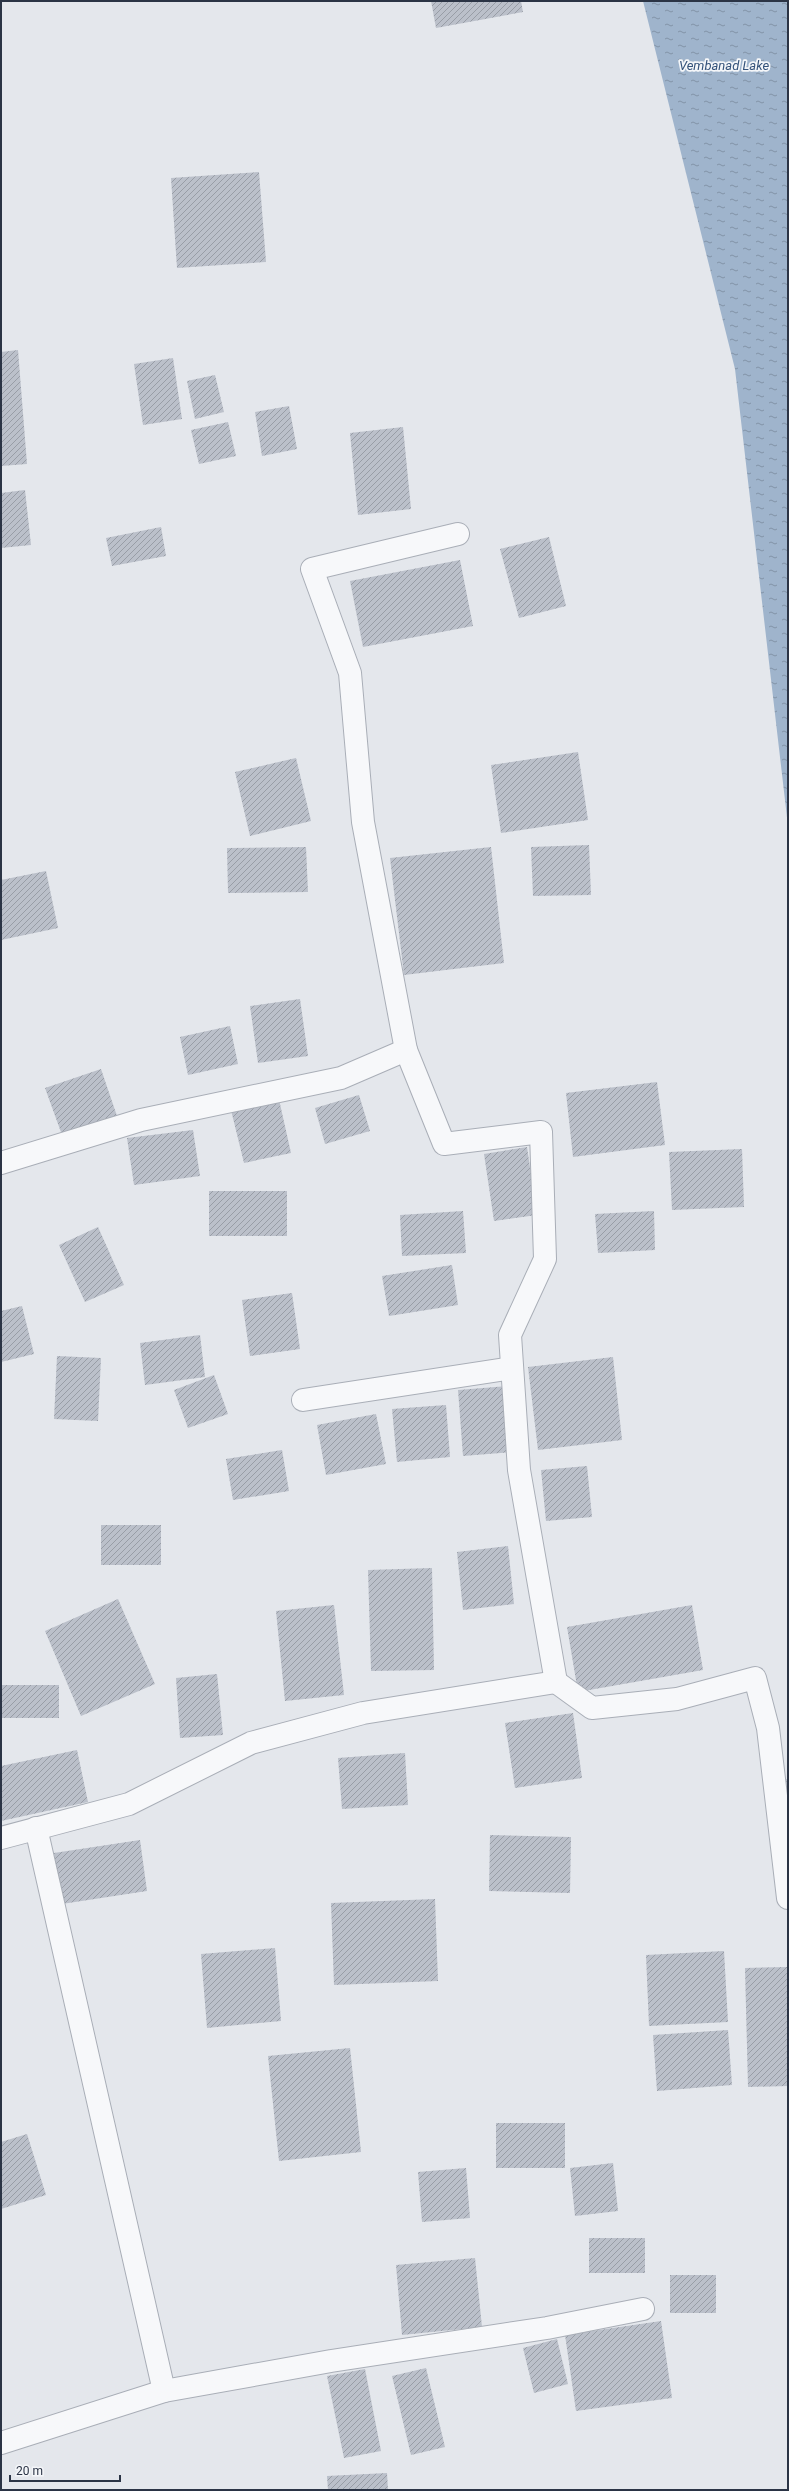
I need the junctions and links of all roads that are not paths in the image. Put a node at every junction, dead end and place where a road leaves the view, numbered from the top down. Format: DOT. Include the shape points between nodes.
graph roads {
  1 [pos="458,534"];
  2 [pos="406,1050"];
  3 [pos="1,1163"];
  4 [pos="512,1368"];
  5 [pos="303,1400"];
  6 [pos="556,1682"];
  7 [pos="36,1828"];
  8 [pos="1,1838"];
  9 [pos="788,1898"];
  10 [pos="643,2309"];
  11 [pos="164,2391"];
  12 [pos="1,2443"];
  1 -- 2 [label="street" via="312,569 350,673 363,822"];
  2 -- 3 [label="street" via="341,1078 141,1120"];
  2 -- 4 [label="street" via="444,1144 541,1132 545,1259 510,1335"];
  4 -- 5 [label="street"];
  4 -- 6 [label="street" via="519,1470"];
  6 -- 7 [label="street" via="363,1714 252,1743 128,1804"];
  6 -- 9 [label="street" via="592,1708 676,1699 755,1678 768,1728"];
  7 -- 8 [label="street"];
  7 -- 11 [label="street"];
  10 -- 11 [label="street" via="547,2328 331,2361"];
  11 -- 12 [label="street"];
}
